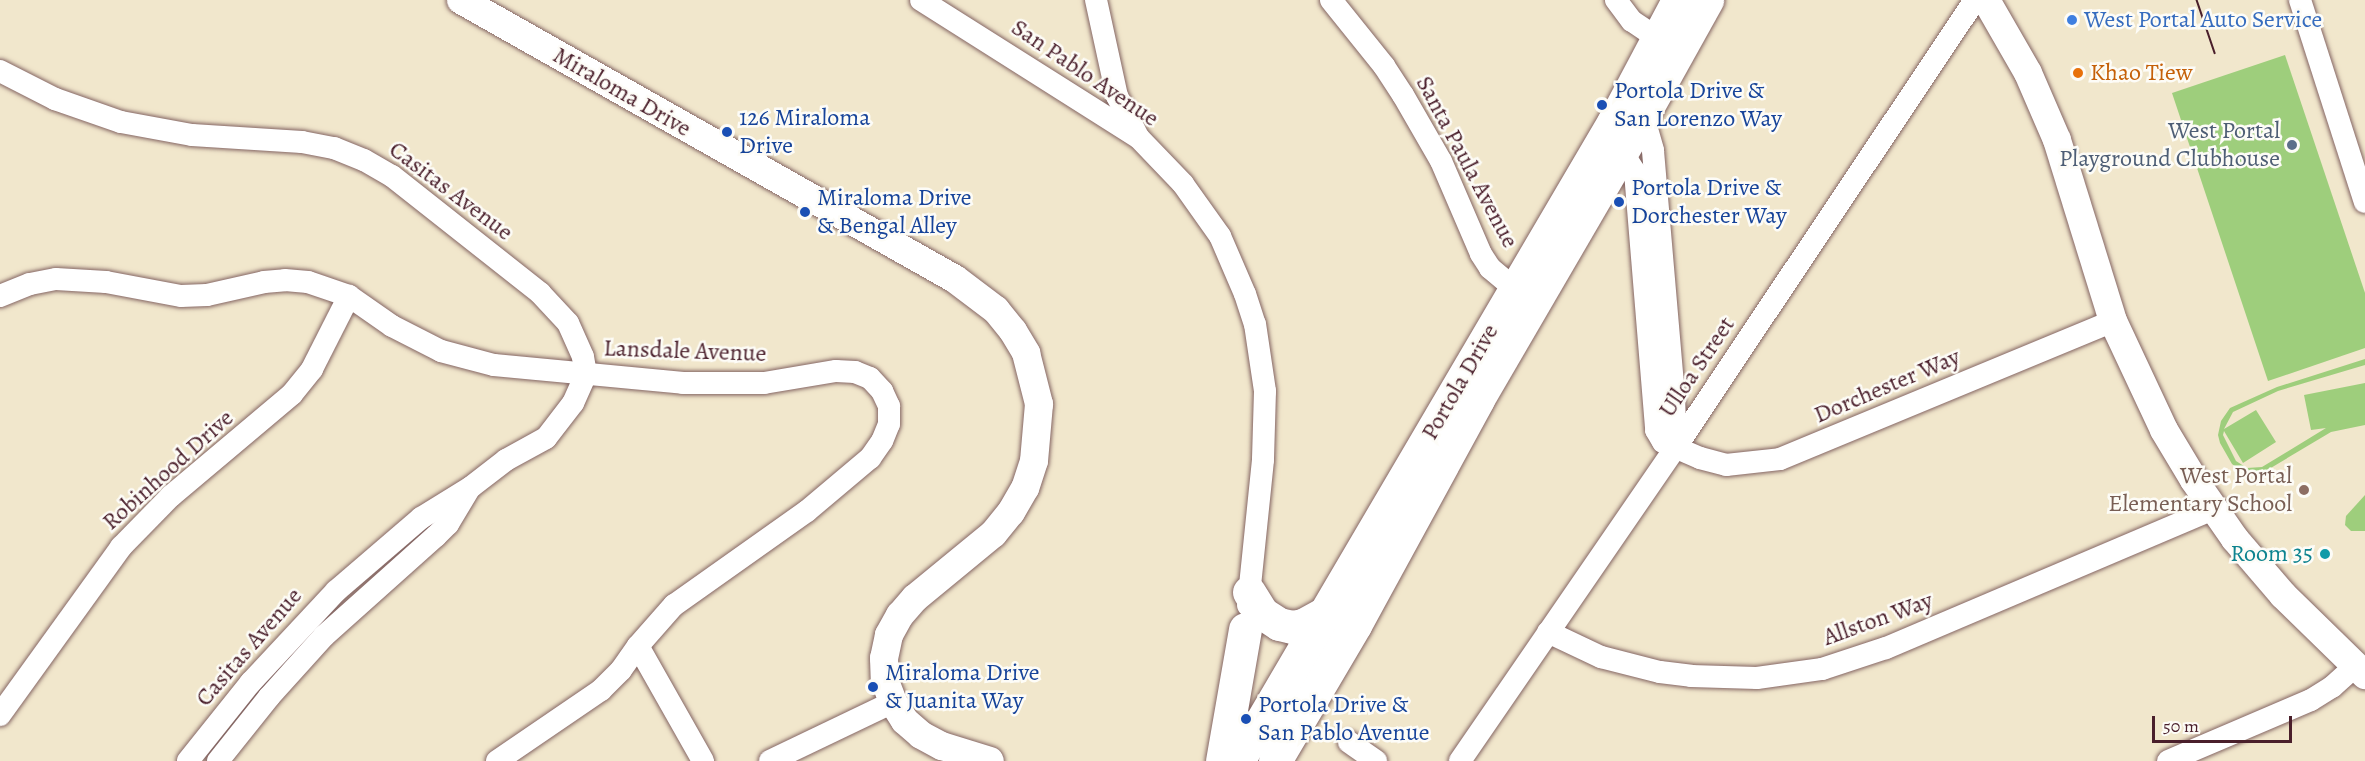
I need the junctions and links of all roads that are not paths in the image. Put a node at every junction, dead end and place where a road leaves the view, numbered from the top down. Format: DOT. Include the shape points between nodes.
graph roads {
  1 [pos="461,0"];
  2 [pos="921,0"];
  3 [pos="1096,0"];
  4 [pos="1331,0"];
  5 [pos="1616,0"];
  6 [pos="1678,0"];
  7 [pos="1707,0"];
  8 [pos="1976,0"];
  9 [pos="1986,0"];
  10 [pos="2300,0"];
  11 [pos="1659,39"];
  12 [pos="0,71"];
  13 [pos="1644,115"];
  14 [pos="1138,137"];
  15 [pos="1622,152"];
  16 [pos="2365,202"];
  17 [pos="1515,289"];
  18 [pos="0,296"];
  19 [pos="349,296"];
  20 [pos="2113,321"];
  21 [pos="586,374"];
  22 [pos="1676,447"];
  23 [pos="471,487"];
  24 [pos="2213,509"];
  25 [pos="1249,592"];
  26 [pos="1325,613"];
  27 [pos="1245,629"];
  28 [pos="1548,632"];
  29 [pos="638,646"];
  30 [pos="2360,670"];
  31 [pos="1284,681"];
  32 [pos="1313,698"];
  33 [pos="892,702"];
  34 [pos="0,715"];
  35 [pos="1348,742"];
  36 [pos="188,761"];
  37 [pos="218,761"];
  38 [pos="497,761"];
  39 [pos="703,761"];
  40 [pos="770,761"];
  41 [pos="990,761"];
  42 [pos="1222,761"];
  43 [pos="1238,761"];
  44 [pos="1275,761"];
  45 [pos="1376,761"];
  46 [pos="1460,761"];
  47 [pos="2168,761"];
  1 -- 33 [label="street, Miraloma Drive" via="955,279 996,309 1013,331 1026,353 1039,404 1034,461 1025,488 993,534 900,615 889,635 884,658 885,681"];
  2 -- 14 [label="street, San Pablo Avenue"];
  3 -- 14 [label="street" via="1117,96"];
  4 -- 17 [label="street, Santa Paula Avenue" via="1384,66 1422,128 1441,161 1481,254 1490,268"];
  5 -- 11 [label="street" via="1632,21"];
  6 -- 11 [label="main road, Portola Drive"];
  7 -- 13 [label="main road, Portola Drive"];
  8 -- 22 [label="street, Ulloa Street"];
  9 -- 20 [label="street" via="2028,73 2057,140"];
  10 -- 16 [label="street"];
  11 -- 17 [label="main road, Portola Drive"];
  12 -- 21 [label="street, Casitas Avenue" via="55,99 121,122 192,135 302,142 334,148 364,160 392,176 548,300 577,340"];
  13 -- 15 [label="main road, Portola Drive"];
  13 -- 22 [label="street" via="1653,151"];
  14 -- 25 [label="street, San Pablo Avenue" via="1183,184 1220,236 1255,324 1265,391 1265,426"];
  15 -- 22 [label="street, Dorchester Way" via="1635,172 1656,430 1661,441"];
  15 -- 32 [label="main road, Portola Drive" via="1521,322"];
  17 -- 26 [label="main road, Portola Drive"];
  18 -- 19 [label="street, Lansdale Avenue" via="30,284 81,279 181,296 285,280 329,287"];
  19 -- 21 [label="street, Lansdale Avenue" via="392,326 450,354 494,365"];
  19 -- 34 [label="street, Robinhood Drive" via="312,369 292,394 171,496 121,547"];
  20 -- 22 [label="street, Dorchester Way" via="1780,459 1726,465"];
  20 -- 24 [label="street" via="2164,430"];
  21 -- 23 [label="street, Casitas Avenue" via="573,403 546,438"];
  21 -- 29 [label="street, Lansdale Avenue" via="723,384 855,372 876,385 889,406 889,424 870,458 807,511 674,605"];
  22 -- 28 [label="street, Ulloa Street"];
  23 -- 36 [label="street, Casitas Avenue" via="421,518 307,619"];
  23 -- 37 [label="street, Casitas Avenue" via="448,524 324,636"];
  24 -- 28 [label="street, Allston Way" via="1887,648 1822,669 1757,678 1660,672 1601,657"];
  24 -- 30 [label="street" via="2283,595"];
  25 -- 26 [label="main road" via="1262,613 1279,624 1303,625"];
  25 -- 27 [label="street, San Pablo Avenue"];
  26 -- 31 [label="main road, Portola Drive"];
  27 -- 31 [label="main road" via="1255,660"];
  27 -- 42 [label="main road"];
  28 -- 46 [label="street, Ulloa Street"];
  29 -- 38 [label="street, Lansdale Avenue" via="601,690"];
  29 -- 39 [label="street"];
  30 -- 47 [label="street" via="2311,700"];
  31 -- 32 [label="main road"];
  31 -- 43 [label="main road, Portola Drive"];
  32 -- 44 [label="main road, Portola Drive"];
  33 -- 40 [label="street"];
  33 -- 41 [label="street, Miraloma Drive" via="921,735"];
  35 -- 45 [label="street"];
}
